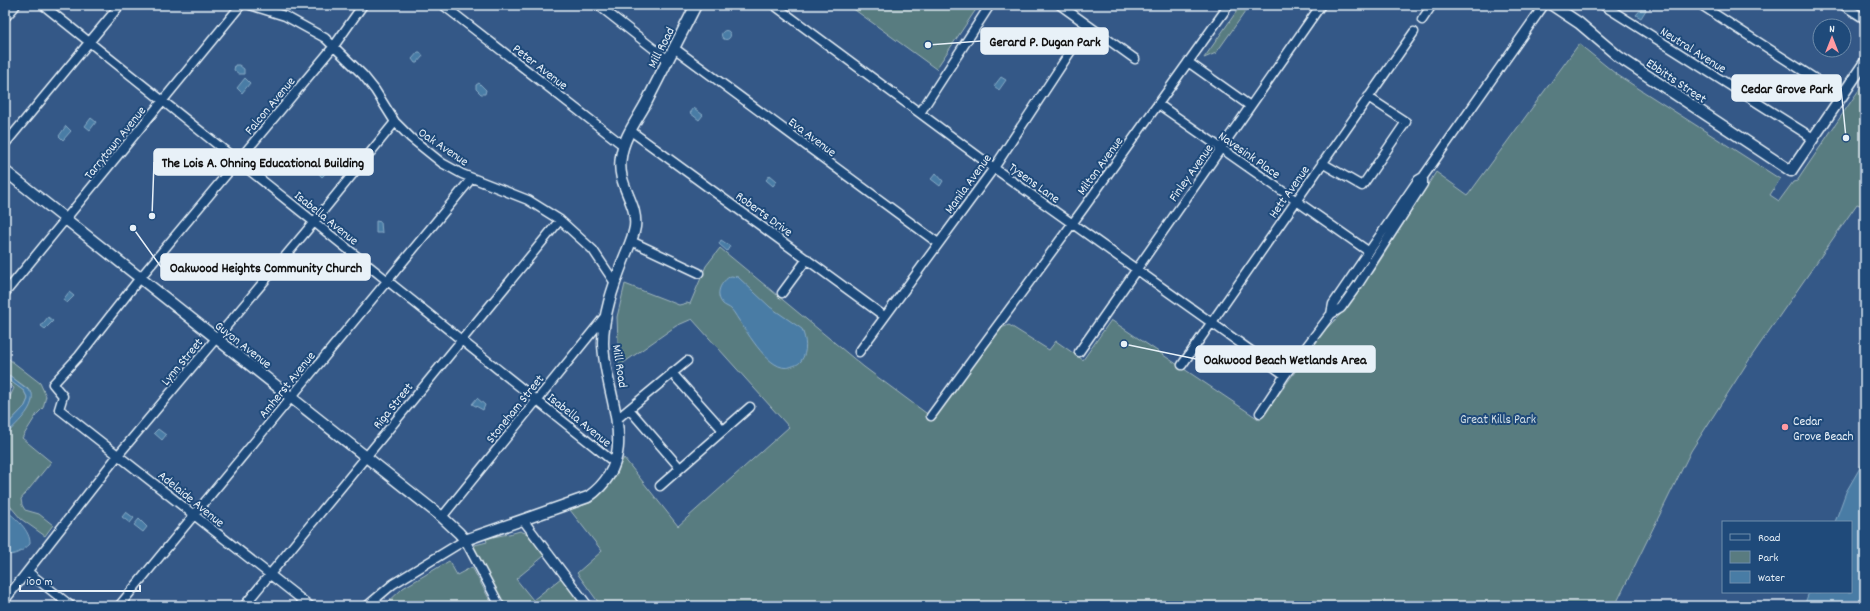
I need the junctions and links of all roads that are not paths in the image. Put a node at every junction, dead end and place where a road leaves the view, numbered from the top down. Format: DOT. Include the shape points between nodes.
graph roads {
  1 [pos="12,5"];
  2 [pos="43,5"];
  3 [pos="120,5"];
  4 [pos="241,5"];
  5 [pos="250,5"];
  6 [pos="363,5"];
  7 [pos="443,5"];
  8 [pos="598,5"];
  9 [pos="696,5"];
  10 [pos="774,5"];
  11 [pos="990,5"];
  12 [pos="1060,5"];
  13 [pos="1229,5"];
  14 [pos="1320,5"];
  15 [pos="1432,5"];
  16 [pos="1544,5"];
  17 [pos="1552,5"];
  18 [pos="1603,5"];
  19 [pos="1701,5"];
  20 [pos="1843,5"];
  21 [pos="5,14"];
  22 [pos="1865,19"];
  23 [pos="1422,20"];
  24 [pos="1088,25"];
  25 [pos="1414,32"];
  26 [pos="88,43"];
  27 [pos="334,46"];
  28 [pos="674,48"];
  29 [pos="1134,59"];
  30 [pos="668,60"];
  31 [pos="1188,62"];
  32 [pos="1865,62"];
  33 [pos="1842,96"];
  34 [pos="1368,97"];
  35 [pos="163,101"];
  36 [pos="1158,104"];
  37 [pos="1250,106"];
  38 [pos="920,114"];
  39 [pos="395,122"];
  40 [pos="631,131"];
  41 [pos="1813,138"];
  42 [pos="5,144"];
  43 [pos="624,146"];
  44 [pos="1221,148"];
  45 [pos="239,160"];
  46 [pos="1322,163"];
  47 [pos="994,168"];
  48 [pos="5,171"];
  49 [pos="1423,177"];
  50 [pos="472,178"];
  51 [pos="1296,201"];
  52 [pos="66,219"];
  53 [pos="560,220"];
  54 [pos="314,222"];
  55 [pos="1072,224"];
  56 [pos="631,241"];
  57 [pos="938,243"];
  58 [pos="1368,251"];
  59 [pos="808,259"];
  60 [pos="1136,270"];
  61 [pos="699,273"];
  62 [pos="140,278"];
  63 [pos="388,280"];
  64 [pos="615,283"];
  65 [pos="782,293"];
  66 [pos="5,294"];
  67 [pos="1331,314"];
  68 [pos="606,315"];
  69 [pos="884,316"];
  70 [pos="1211,322"];
  71 [pos="216,338"];
  72 [pos="462,338"];
  73 [pos="859,352"];
  74 [pos="1079,352"];
  75 [pos="687,361"];
  76 [pos="1182,365"];
  77 [pos="672,374"];
  78 [pos="1285,375"];
  79 [pos="291,397"];
  80 [pos="536,399"];
  81 [pos="750,406"];
  82 [pos="59,409"];
  83 [pos="629,409"];
  84 [pos="1260,413"];
  85 [pos="931,416"];
  86 [pos="617,419"];
  87 [pos="723,430"];
  88 [pos="119,454"];
  89 [pos="365,457"];
  90 [pos="615,463"];
  91 [pos="680,468"];
  92 [pos="660,486"];
  93 [pos="195,515"];
  94 [pos="442,517"];
  95 [pos="523,520"];
  96 [pos="465,540"];
  97 [pos="28,572"];
  98 [pos="270,575"];
  99 [pos="5,600"];
  100 [pos="71,606"];
  101 [pos="119,606"];
  102 [pos="244,606"];
  103 [pos="310,606"];
  104 [pos="367,606"];
  105 [pos="500,606"];
  106 [pos="588,606"];
  1 -- 21 [label="main road"];
  2 -- 26 [label="street, Isabella Avenue"];
  3 -- 26 [label="street"];
  4 -- 35 [label="street, Tarrytown Avenue"];
  5 -- 27 [label="street, Oak Avenue" via="285,16 325,38"];
  6 -- 27 [label="street, Falcon Avenue"];
  7 -- 43 [label="street, Peter Avenue"];
  8 -- 30 [label="street"];
  9 -- 28 [label="street, Mill Road"];
  10 -- 38 [label="street, Tysens Lane"];
  11 -- 38 [label="street"];
  12 -- 24 [label="street"];
  13 -- 31 [label="street, Milton Avenue"];
  14 -- 37 [label="street, Finley Avenue"];
  15 -- 23 [label="street"];
  16 -- 49 [label="street"];
  17 -- 41 [label="street, Ebbitts Street" via="1619,57 1791,171"];
  18 -- 41 [label="street, Neutral Avenue"];
  19 -- 33 [label="street"];
  20 -- 22 [label="street"];
  24 -- 29 [label="street"];
  24 -- 47 [label="street, Manila Avenue"];
  25 -- 34 [label="street, Hett Avenue"];
  26 -- 35 [label="street, Isabella Avenue"];
  26 -- 42 [label="street"];
  27 -- 39 [label="street, Oak Avenue" via="363,75"];
  27 -- 45 [label="street, Falcon Avenue"];
  28 -- 30 [label="street, Mill Road"];
  28 -- 57 [label="street, Eva Avenue"];
  30 -- 40 [label="street, Mill Road"];
  31 -- 36 [label="street, Milton Avenue"];
  31 -- 37 [label="street"];
  32 -- 33 [label="street"];
  33 -- 41 [label="street"];
  34 -- 46 [label="street, Hett Avenue"];
  34 -- 46 [label="street" via="1406,122 1362,186"];
  35 -- 45 [label="street, Isabella Avenue"];
  35 -- 52 [label="street, Tarrytown Avenue"];
  36 -- 44 [label="street, Navesink Place"];
  36 -- 55 [label="street, Milton Avenue"];
  37 -- 44 [label="street, Finley Avenue"];
  38 -- 47 [label="street, Tysens Lane"];
  39 -- 50 [label="street, Oak Avenue" via="442,163"];
  39 -- 54 [label="street, Lynn Street"];
  40 -- 43 [label="street, Mill Road"];
  40 -- 59 [label="street, Roberts Drive"];
  43 -- 56 [label="street, Mill Road" via="621,179 635,218"];
  44 -- 51 [label="street, Navesink Place"];
  44 -- 60 [label="street, Finley Avenue"];
  45 -- 54 [label="street, Isabella Avenue"];
  45 -- 62 [label="street, Falcon Avenue"];
  46 -- 51 [label="street, Hett Avenue"];
  47 -- 55 [label="street, Tysens Lane"];
  47 -- 57 [label="street, Manila Avenue"];
  48 -- 52 [label="street, Guyon Avenue"];
  49 -- 58 [label="street" via="1418,180"];
  49 -- 67 [label="street" via="1423,184 1359,283 1341,308"];
  50 -- 53 [label="street, Oak Avenue" via="528,200"];
  50 -- 63 [label="street, Amherst Avenue"];
  51 -- 58 [label="street, Navesink Place"];
  51 -- 70 [label="street, Hett Avenue"];
  52 -- 62 [label="street, Guyon Avenue"];
  52 -- 66 [label="street, Tarrytown Avenue"];
  53 -- 64 [label="street, Oak Avenue" via="593,250"];
  53 -- 72 [label="street, Riga Street"];
  54 -- 63 [label="street, Isabella Avenue"];
  54 -- 71 [label="street, Lynn Street"];
  55 -- 60 [label="street, Tysens Lane"];
  55 -- 85 [label="street, Milton Avenue"];
  56 -- 61 [label="street"];
  56 -- 64 [label="street, Mill Road"];
  57 -- 69 [label="street, Manila Avenue"];
  58 -- 67 [label="street" via="1333,304"];
  59 -- 65 [label="street"];
  59 -- 69 [label="street, Roberts Drive"];
  60 -- 70 [label="street, Tysens Lane"];
  60 -- 74 [label="street, Finley Avenue"];
  62 -- 71 [label="street, Guyon Avenue"];
  62 -- 82 [label="street, Falcon Avenue" via="79,356 53,384 63,396"];
  63 -- 72 [label="street, Isabella Avenue"];
  63 -- 79 [label="street, Amherst Avenue"];
  64 -- 68 [label="street, Mill Road"];
  67 -- 78 [label="street"];
  68 -- 80 [label="street, Stoneham Street"];
  68 -- 86 [label="street, Mill Road" via="603,344"];
  69 -- 73 [label="street, Manila Avenue"];
  70 -- 76 [label="street, Hett Avenue"];
  70 -- 78 [label="street, Tysens Lane"];
  71 -- 79 [label="street, Guyon Avenue"];
  71 -- 88 [label="street, Lynn Street"];
  72 -- 80 [label="street, Isabella Avenue"];
  72 -- 89 [label="street, Riga Street"];
  75 -- 77 [label="street"];
  77 -- 83 [label="street"];
  77 -- 87 [label="street"];
  78 -- 84 [label="street"];
  79 -- 89 [label="street, Guyon Avenue"];
  79 -- 93 [label="street, Amherst Avenue"];
  80 -- 90 [label="street, Isabella Avenue"];
  80 -- 94 [label="street, Stoneham Street"];
  81 -- 87 [label="street"];
  82 -- 88 [label="street, Adelaide Avenue"];
  83 -- 86 [label="street"];
  83 -- 91 [label="street"];
  86 -- 90 [label="street, Mill Road" via="618,446"];
  87 -- 91 [label="street"];
  88 -- 93 [label="street, Adelaide Avenue"];
  88 -- 97 [label="street, Lynn Street"];
  89 -- 94 [label="street, Guyon Avenue"];
  89 -- 98 [label="street, Riga Street"];
  90 -- 95 [label="street, Mill Road" via="609,477 588,497"];
  91 -- 92 [label="street"];
  93 -- 98 [label="street, Adelaide Avenue"];
  93 -- 101 [label="street, Amherst Avenue"];
  94 -- 96 [label="street, Guyon Avenue"];
  95 -- 96 [label="street, Mill Road"];
  95 -- 106 [label="street"];
  96 -- 104 [label="street, Mill Road" via="393,584"];
  96 -- 105 [label="street"];
  97 -- 99 [label="street, Lynn Street"];
  97 -- 100 [label="street"];
  98 -- 102 [label="street, Riga Street"];
  98 -- 103 [label="street, Adelaide Avenue"];
}
